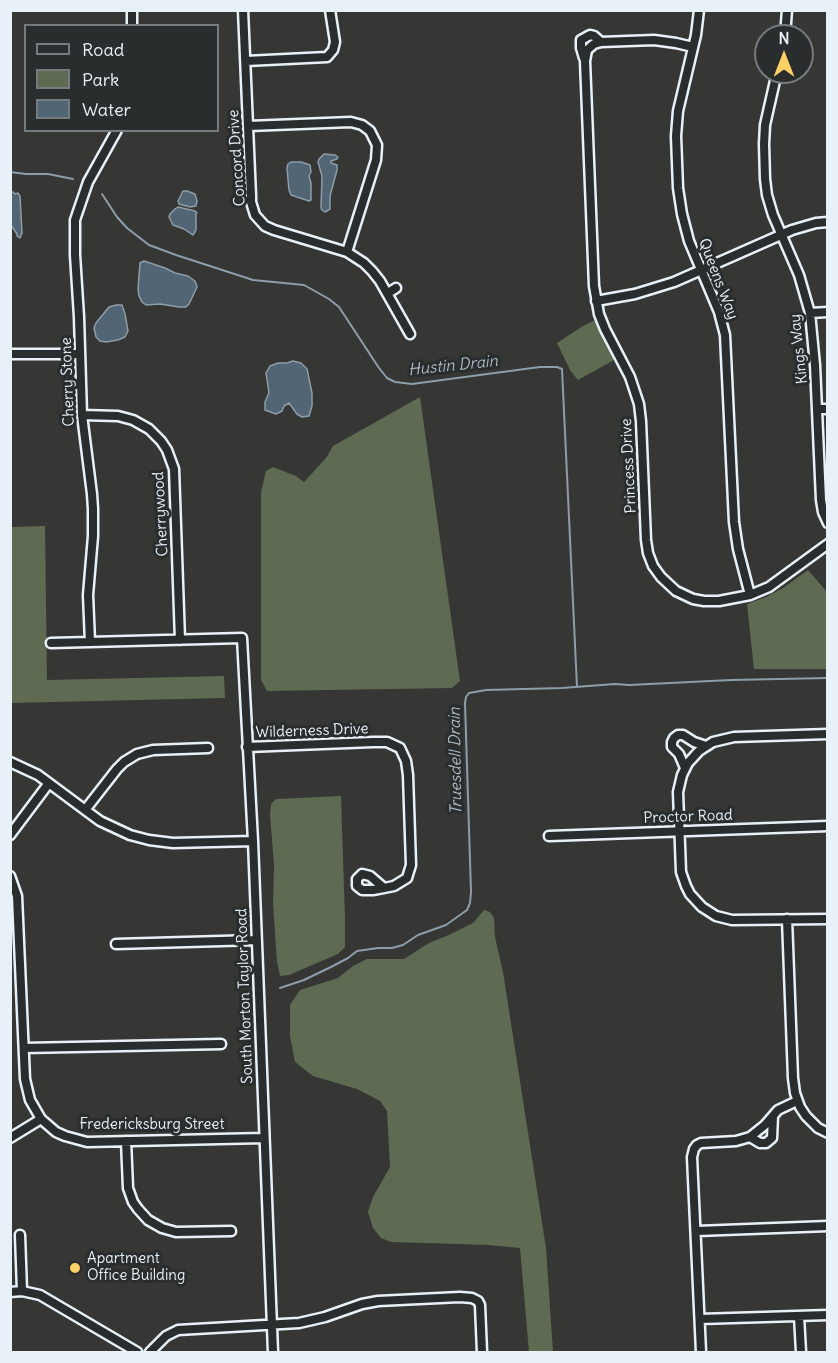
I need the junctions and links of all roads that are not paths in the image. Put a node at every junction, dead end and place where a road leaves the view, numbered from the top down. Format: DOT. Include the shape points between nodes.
graph roads {
  1 [pos="243,10"];
  2 [pos="330,10"];
  3 [pos="699,10"];
  4 [pos="693,47"];
  5 [pos="246,61"];
  6 [pos="774,84"];
  7 [pos="248,126"];
  8 [pos="116,132"];
  9 [pos="828,222"];
  10 [pos="781,234"];
  11 [pos="347,252"];
  12 [pos="701,271"];
  13 [pos="396,288"];
  14 [pos="388,294"];
  15 [pos="596,301"];
  16 [pos="828,312"];
  17 [pos="810,313"];
  18 [pos="410,334"];
  19 [pos="10,354"];
  20 [pos="80,354"];
  21 [pos="817,409"];
  22 [pos="828,409"];
  23 [pos="82,415"];
  24 [pos="828,523"];
  25 [pos="828,544"];
  26 [pos="750,595"];
  27 [pos="180,640"];
  28 [pos="90,642"];
  29 [pos="51,643"];
  30 [pos="828,734"];
  31 [pos="706,746"];
  32 [pos="247,747"];
  33 [pos="208,748"];
  34 [pos="10,762"];
  35 [pos="685,768"];
  36 [pos="49,783"];
  37 [pos="85,810"];
  38 [pos="828,826"];
  39 [pos="679,831"];
  40 [pos="10,835"];
  41 [pos="549,836"];
  42 [pos="253,841"];
  43 [pos="10,876"];
  44 [pos="384,888"];
  45 [pos="787,919"];
  46 [pos="828,919"];
  47 [pos="256,940"];
  48 [pos="116,944"];
  49 [pos="221,1044"];
  50 [pos="24,1048"];
  51 [pos="797,1101"];
  52 [pos="774,1115"];
  53 [pos="42,1119"];
  54 [pos="828,1133"];
  55 [pos="264,1137"];
  56 [pos="750,1137"];
  57 [pos="10,1138"];
  58 [pos="126,1141"];
  59 [pos="828,1226"];
  60 [pos="231,1231"];
  61 [pos="697,1231"];
  62 [pos="20,1235"];
  63 [pos="22,1291"];
  64 [pos="10,1292"];
  65 [pos="828,1315"];
  66 [pos="799,1316"];
  67 [pos="700,1319"];
  68 [pos="272,1325"];
  69 [pos="137,1353"];
  70 [pos="150,1353"];
  71 [pos="273,1353"];
  72 [pos="482,1353"];
  73 [pos="701,1353"];
  74 [pos="801,1353"];
  1 -- 5 [label="street, Concord Drive"];
  2 -- 5 [label="street" via="335,42 327,57"];
  3 -- 4 [label="street, Queens Way"];
  4 -- 12 [label="street, Queens Way" via="678,111 677,176 684,227"];
  4 -- 15 [label="street, Princess Drive" via="654,40 601,42 587,50"];
  5 -- 7 [label="street, Concord Drive"];
  6 -- 10 [label="street, Kings Way" via="764,144 767,195"];
  7 -- 11 [label="street, Concord Drive" via="255,215 274,230"];
  7 -- 11 [label="street" via="351,122 370,131 376,160"];
  8 -- 20 [label="street, Cherry Stone" via="88,183 75,219"];
  9 -- 10 [label="street"];
  10 -- 12 [label="street"];
  10 -- 17 [label="street, Kings Way"];
  11 -- 14 [label="street, Concord Drive" via="372,271"];
  12 -- 15 [label="street" via="650,291"];
  12 -- 26 [label="street, Queens Way" via="725,335 734,522"];
  13 -- 14 [label="street"];
  14 -- 18 [label="street, Concord Drive"];
  15 -- 26 [label="street, Princess Drive" via="639,404 646,540 653,566 671,587 693,599 719,601"];
  16 -- 17 [label="street"];
  17 -- 21 [label="street, Kings Way"];
  19 -- 20 [label="street"];
  20 -- 23 [label="street, Cherry Stone"];
  21 -- 22 [label="street"];
  21 -- 24 [label="street, Kings Way" via="820,500"];
  23 -- 27 [label="street, Cherrywood" via="133,420 154,434 167,450 174,469"];
  23 -- 28 [label="street, Cherry Stone" via="93,509 88,595"];
  25 -- 26 [label="street, Princess Drive" via="769,587"];
  27 -- 28 [label="street"];
  27 -- 32 [label="street, South Morton Taylor Road" via="242,638"];
  28 -- 29 [label="street"];
  30 -- 31 [label="street" via="734,737"];
  31 -- 35 [label="street"];
  31 -- 35 [label="street" via="683,735 674,738 672,747"];
  32 -- 42 [label="street, South Morton Taylor Road"];
  32 -- 44 [label="street, Wilderness Drive" via="387,742 400,748 408,775 411,865 407,878"];
  33 -- 37 [label="street" via="137,754 117,769"];
  34 -- 36 [label="street"];
  35 -- 39 [label="street" via="678,792"];
  36 -- 37 [label="street"];
  36 -- 40 [label="street"];
  37 -- 42 [label="street" via="130,836 150,840"];
  38 -- 39 [label="street, Proctor Road"];
  39 -- 41 [label="street, Proctor Road"];
  39 -- 45 [label="street" via="683,878 702,907 732,920"];
  42 -- 47 [label="street, South Morton Taylor Road"];
  43 -- 50 [label="street, Fredericksburg Street" via="17,896"];
  45 -- 46 [label="street"];
  45 -- 51 [label="street"];
  47 -- 48 [label="street"];
  47 -- 55 [label="street, South Morton Taylor Road"];
  49 -- 50 [label="street"];
  50 -- 53 [label="street, Fredericksburg Street" via="27,1091"];
  51 -- 52 [label="street"];
  51 -- 54 [label="street" via="810,1121"];
  52 -- 56 [label="street"];
  52 -- 56 [label="street" via="772,1138 760,1143"];
  53 -- 57 [label="street"];
  53 -- 58 [label="street, Fredericksburg Street" via="56,1132 76,1140"];
  55 -- 58 [label="street, Fredericksburg Street"];
  55 -- 68 [label="street, South Morton Taylor Road"];
  56 -- 61 [label="street" via="697,1144 694,1149"];
  58 -- 60 [label="street" via="128,1188 133,1202 148,1220 176,1232"];
  59 -- 61 [label="street"];
  61 -- 67 [label="street"];
  62 -- 63 [label="street"];
  63 -- 64 [label="street"];
  63 -- 69 [label="street" via="40,1295"];
  65 -- 66 [label="street"];
  66 -- 67 [label="street"];
  66 -- 74 [label="street"];
  67 -- 73 [label="street"];
  68 -- 70 [label="street" via="178,1330"];
  68 -- 71 [label="street, South Morton Taylor Road"];
  68 -- 72 [label="street" via="314,1321 378,1300 472,1298 481,1307"];
}
